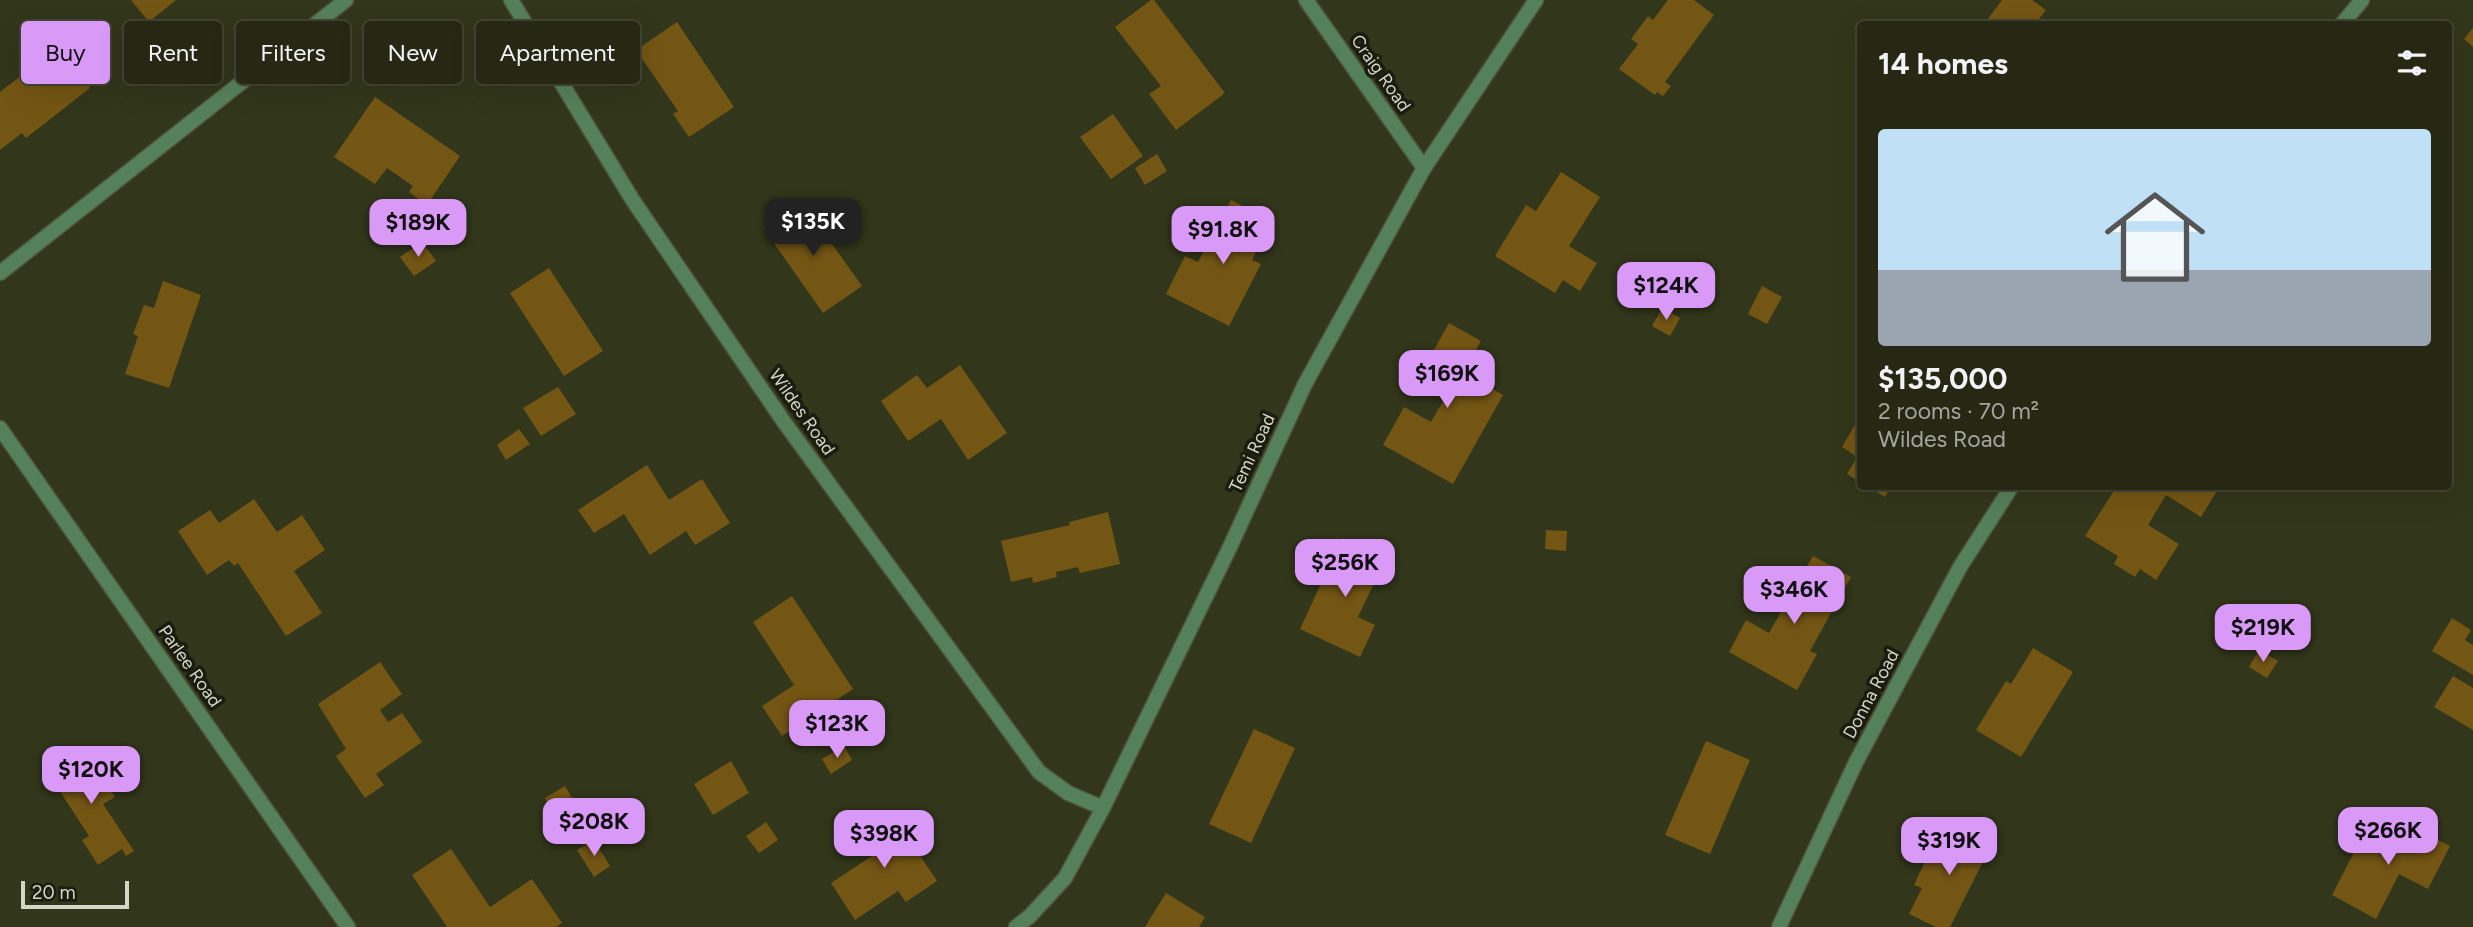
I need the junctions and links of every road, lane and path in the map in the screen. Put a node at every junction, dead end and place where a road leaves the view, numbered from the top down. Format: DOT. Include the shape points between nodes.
graph roads {
  1 [pos="346,0"];
  2 [pos="511,0"];
  3 [pos="1306,0"];
  4 [pos="1536,0"];
  5 [pos="2362,0"];
  6 [pos="2344,21"];
  7 [pos="1424,168"];
  8 [pos="0,273"];
  9 [pos="0,428"];
  10 [pos="2009,490"];
  11 [pos="1104,808"];
  12 [pos="348,927"];
  13 [pos="1016,927"];
  14 [pos="1779,927"];
  1 -- 8 [label="street"];
  2 -- 11 [label="street, Wildes Road" via="632,199 784,422 1039,772 1068,793"];
  3 -- 7 [label="street, Craig Road"];
  4 -- 7 [label="street, Temi Road"];
  5 -- 6 [label="street"];
  7 -- 11 [label="street, Temi Road" via="1305,384"];
  9 -- 12 [label="street, Parlee Road"];
  10 -- 14 [label="street, Donna Road" via="1960,567 1856,762"];
  11 -- 13 [label="street, Temi Road" via="1065,878"];
}
